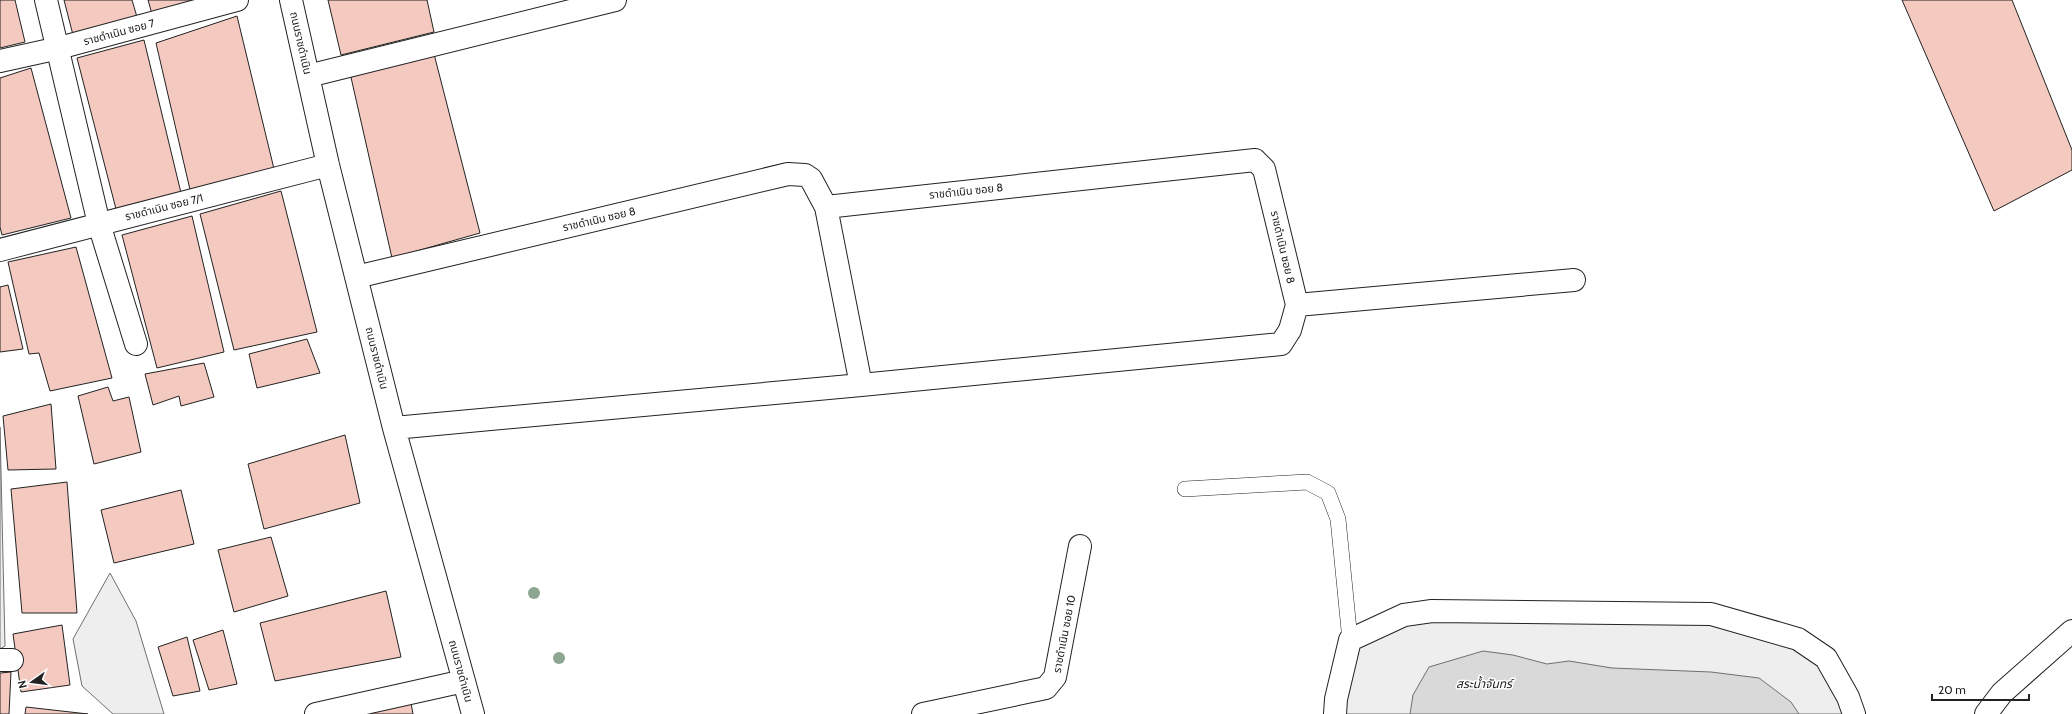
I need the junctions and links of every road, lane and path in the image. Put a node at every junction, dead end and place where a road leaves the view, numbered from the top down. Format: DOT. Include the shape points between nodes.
graph roads {
  1 [pos="46,0"];
  2 [pos="237,0"];
  3 [pos="291,0"];
  4 [pos="615,0"];
  5 [pos="59,48"];
  6 [pos="0,61"];
  7 [pos="308,76"];
  8 [pos="328,165"];
  9 [pos="826,207"];
  10 [pos="99,224"];
  11 [pos="0,250"];
  12 [pos="356,277"];
  13 [pos="1574,280"];
  14 [pos="1296,305"];
  15 [pos="136,344"];
  16 [pos="860,386"];
  17 [pos="394,428"];
  18 [pos="1185,489"];
  19 [pos="1080,546"];
  20 [pos="2072,632"];
  21 [pos="1350,640"];
  22 [pos="464,681"];
  23 [pos="316,714"];
  24 [pos="473,714"];
  25 [pos="923,714"];
  26 [pos="1335,714"];
  27 [pos="1854,714"];
  28 [pos="1986,714"];
  1 -- 5 [label="street"];
  2 -- 5 [label="street, ราชดำเนิน ซอย 7"];
  3 -- 7 [label="street, ถนนราชดำเนิน"];
  4 -- 7 [label="street"];
  5 -- 6 [label="street, ราชดำเนิน ซอย 7"];
  5 -- 10 [label="street"];
  7 -- 8 [label="street, ถนนราชดำเนิน"];
  8 -- 10 [label="street, ราชดำเนิน ซอย 7/1"];
  8 -- 12 [label="street, ถนนราชดำเนิน"];
  9 -- 12 [label="street, ราชดำเนิน ซอย 8" via="811,179 805,175 788,174"];
  9 -- 14 [label="street, ราชดำเนิน ซอย 8" via="1255,160 1264,169"];
  9 -- 16 [label="street, ราชดำเนิน ซอย 8"];
  10 -- 11 [label="street, ราชดำเนิน ซอย 7/1"];
  10 -- 15 [label="street"];
  12 -- 17 [label="street, ถนนราชดำเนิน"];
  13 -- 14 [label="street"];
  14 -- 16 [label="street, ราชดำเนิน ซอย 8" via="1290,330 1281,344"];
  16 -- 17 [label="street, ราชดำเนิน ซอย 8"];
  17 -- 22 [label="street, ถนนราชดำเนิน"];
  18 -- 21 [label="lane" via="1307,482 1328,493 1338,519"];
  19 -- 25 [label="street, ราชดำเนิน ซอย 10" via="1056,677 1046,688"];
  20 -- 28 [label="street" via="2002,693"];
  21 -- 26 [label="street"];
  21 -- 27 [label="street" via="1404,615 1432,611 1711,614 1798,639 1826,658 1848,697"];
  22 -- 23 [label="street"];
  22 -- 24 [label="street, ถนนราชดำเนิน"];
}
